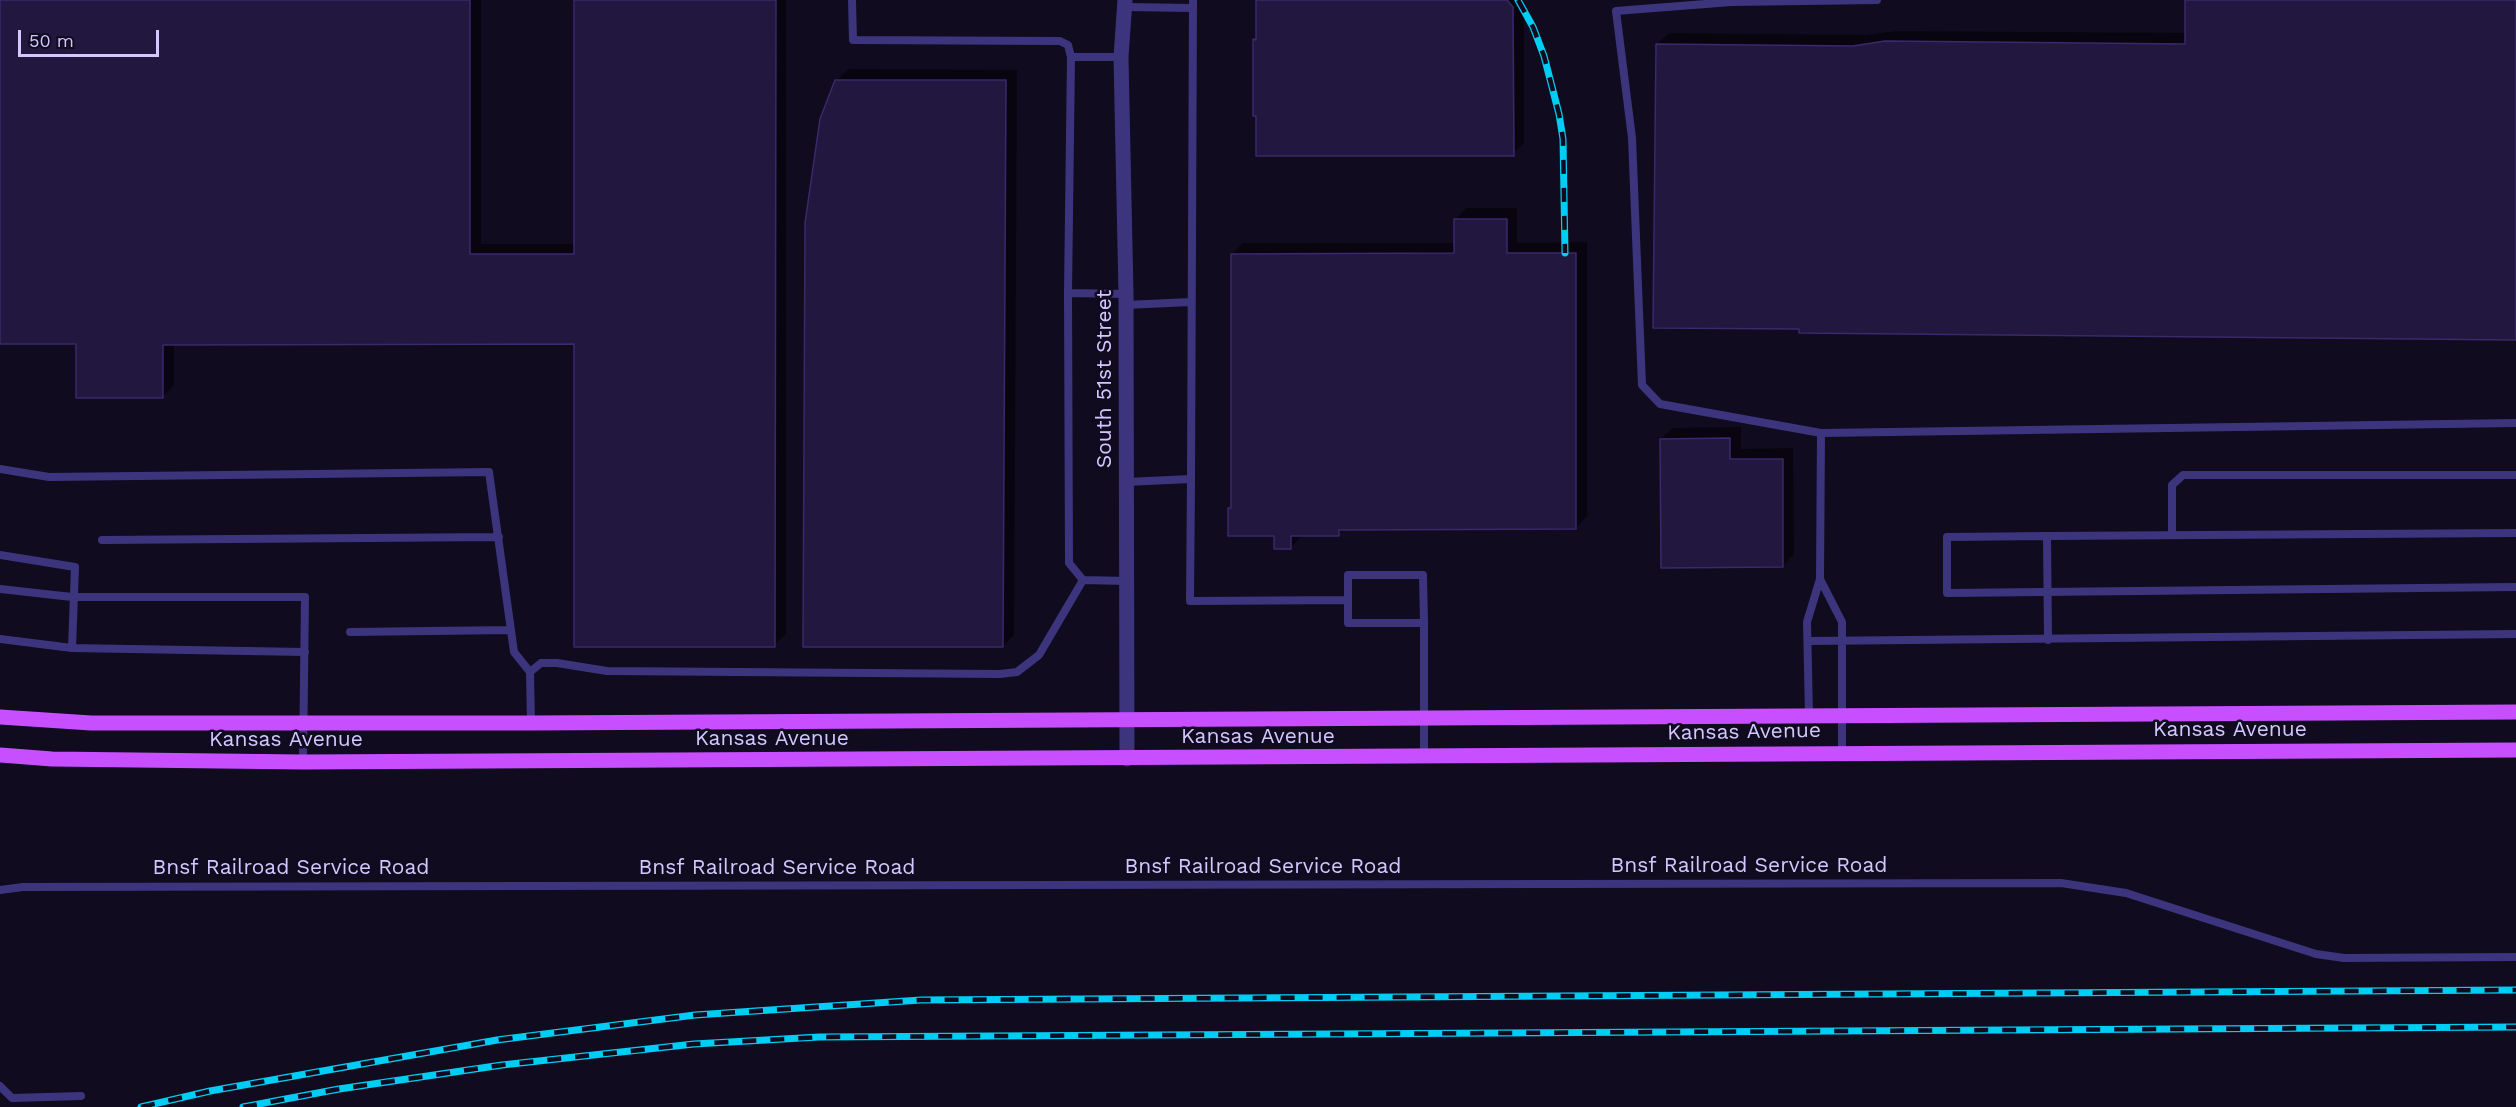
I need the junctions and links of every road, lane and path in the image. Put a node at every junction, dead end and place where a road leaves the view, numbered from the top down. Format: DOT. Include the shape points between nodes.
graph roads {
  1 [pos="852,0"];
  2 [pos="1877,0"];
  3 [pos="1125,4"];
  4 [pos="1192,4"];
  5 [pos="1071,57"];
  6 [pos="1121,57"];
  7 [pos="1068,293"];
  8 [pos="1126,299"];
  9 [pos="1191,302"];
  10 [pos="2516,423"];
  11 [pos="1821,433"];
  12 [pos="0,469"];
  13 [pos="2516,475"];
  14 [pos="1191,479"];
  15 [pos="1126,482"];
  16 [pos="2516,532"];
  17 [pos="2172,535"];
  18 [pos="2048,536"];
  19 [pos="499,537"];
  20 [pos="102,540"];
  21 [pos="0,555"];
  22 [pos="1820,579"];
  23 [pos="1083,580"];
  24 [pos="1126,581"];
  25 [pos="2516,588"];
  26 [pos="0,589"];
  27 [pos="2048,592"];
  28 [pos="72,597"];
  29 [pos="1348,600"];
  30 [pos="1424,623"];
  31 [pos="510,630"];
  32 [pos="350,632"];
  33 [pos="2516,634"];
  34 [pos="0,639"];
  35 [pos="1842,640"];
  36 [pos="2048,640"];
  37 [pos="1808,641"];
  38 [pos="72,648"];
  39 [pos="305,652"];
  40 [pos="530,672"];
  41 [pos="2516,712"];
  42 [pos="1842,715"];
  43 [pos="1809,716"];
  44 [pos="0,717"];
  45 [pos="1424,719"];
  46 [pos="1126,721"];
  47 [pos="303,723"];
  48 [pos="531,723"];
  49 [pos="2516,750"];
  50 [pos="1842,752"];
  51 [pos="0,755"];
  52 [pos="1424,758"];
  53 [pos="1127,759"];
  54 [pos="303,762"];
  55 [pos="0,890"];
  56 [pos="2516,957"];
  57 [pos="0,1086"];
  58 [pos="81,1096"];
  1 -- 5 [label="lane" via="853,40 1060,41 1068,45"];
  2 -- 11 [label="lane" via="1731,2 1616,11 1632,138 1642,385 1660,404"];
  3 -- 4 [label="lane"];
  3 -- 6 [label="street, South 51st Street"];
  4 -- 9 [label="lane"];
  5 -- 6 [label="lane"];
  5 -- 7 [label="lane"];
  6 -- 8 [label="street, South 51st Street"];
  7 -- 8 [label="lane"];
  7 -- 23 [label="lane" via="1069,563"];
  8 -- 9 [label="lane"];
  8 -- 15 [label="street, South 51st Street"];
  9 -- 14 [label="lane"];
  10 -- 11 [label="lane"];
  11 -- 22 [label="lane"];
  12 -- 19 [label="lane" via="50,477 489,472"];
  13 -- 17 [label="lane" via="2183,475 2172,485"];
  14 -- 15 [label="lane"];
  14 -- 29 [label="lane" via="1190,601"];
  15 -- 24 [label="street, South 51st Street"];
  16 -- 17 [label="lane"];
  17 -- 18 [label="lane"];
  18 -- 27 [label="lane"];
  18 -- 27 [label="lane" via="1947,537 1947,593"];
  19 -- 20 [label="lane"];
  19 -- 31 [label="lane"];
  21 -- 28 [label="lane" via="75,567"];
  22 -- 35 [label="lane" via="1842,622"];
  22 -- 37 [label="lane" via="1807,622"];
  23 -- 24 [label="lane"];
  23 -- 40 [label="lane" via="1039,655 1017,672 607,671 541,663"];
  24 -- 46 [label="street, South 51st Street"];
  25 -- 27 [label="lane"];
  26 -- 28 [label="lane"];
  27 -- 36 [label="lane"];
  28 -- 38 [label="lane"];
  28 -- 39 [label="lane" via="305,597"];
  29 -- 30 [label="lane" via="1348,623"];
  29 -- 30 [label="lane" via="1348,575 1423,575"];
  30 -- 45 [label="lane"];
  31 -- 32 [label="lane"];
  31 -- 40 [label="lane" via="514,652"];
  33 -- 36 [label="lane"];
  34 -- 38 [label="lane"];
  35 -- 36 [label="lane"];
  35 -- 37 [label="lane"];
  35 -- 42 [label="lane"];
  37 -- 43 [label="lane"];
  38 -- 39 [label="lane"];
  39 -- 47 [label="lane"];
  40 -- 48 [label="lane"];
  41 -- 42 [label="main road, Kansas Avenue"];
  42 -- 43 [label="main road, Kansas Avenue"];
  42 -- 50 [label="lane"];
  43 -- 45 [label="main road, Kansas Avenue"];
  44 -- 47 [label="main road, Kansas Avenue" via="91,723"];
  45 -- 46 [label="main road, Kansas Avenue"];
  45 -- 52 [label="lane"];
  46 -- 48 [label="main road, Kansas Avenue"];
  46 -- 53 [label="street, South 51st Street"];
  47 -- 48 [label="main road, Kansas Avenue"];
  47 -- 54 [label="lane"];
  49 -- 50 [label="main road, Kansas Avenue"];
  50 -- 52 [label="main road, Kansas Avenue"];
  51 -- 54 [label="main road, Kansas Avenue"];
  52 -- 53 [label="main road, Kansas Avenue"];
  53 -- 54 [label="main road, Kansas Avenue"];
  55 -- 56 [label="lane, Bnsf Railroad Service Road" via="2061,883 2126,893 2316,954 2344,958"];
  57 -- 58 [label="lane" via="12,1098"];
}
